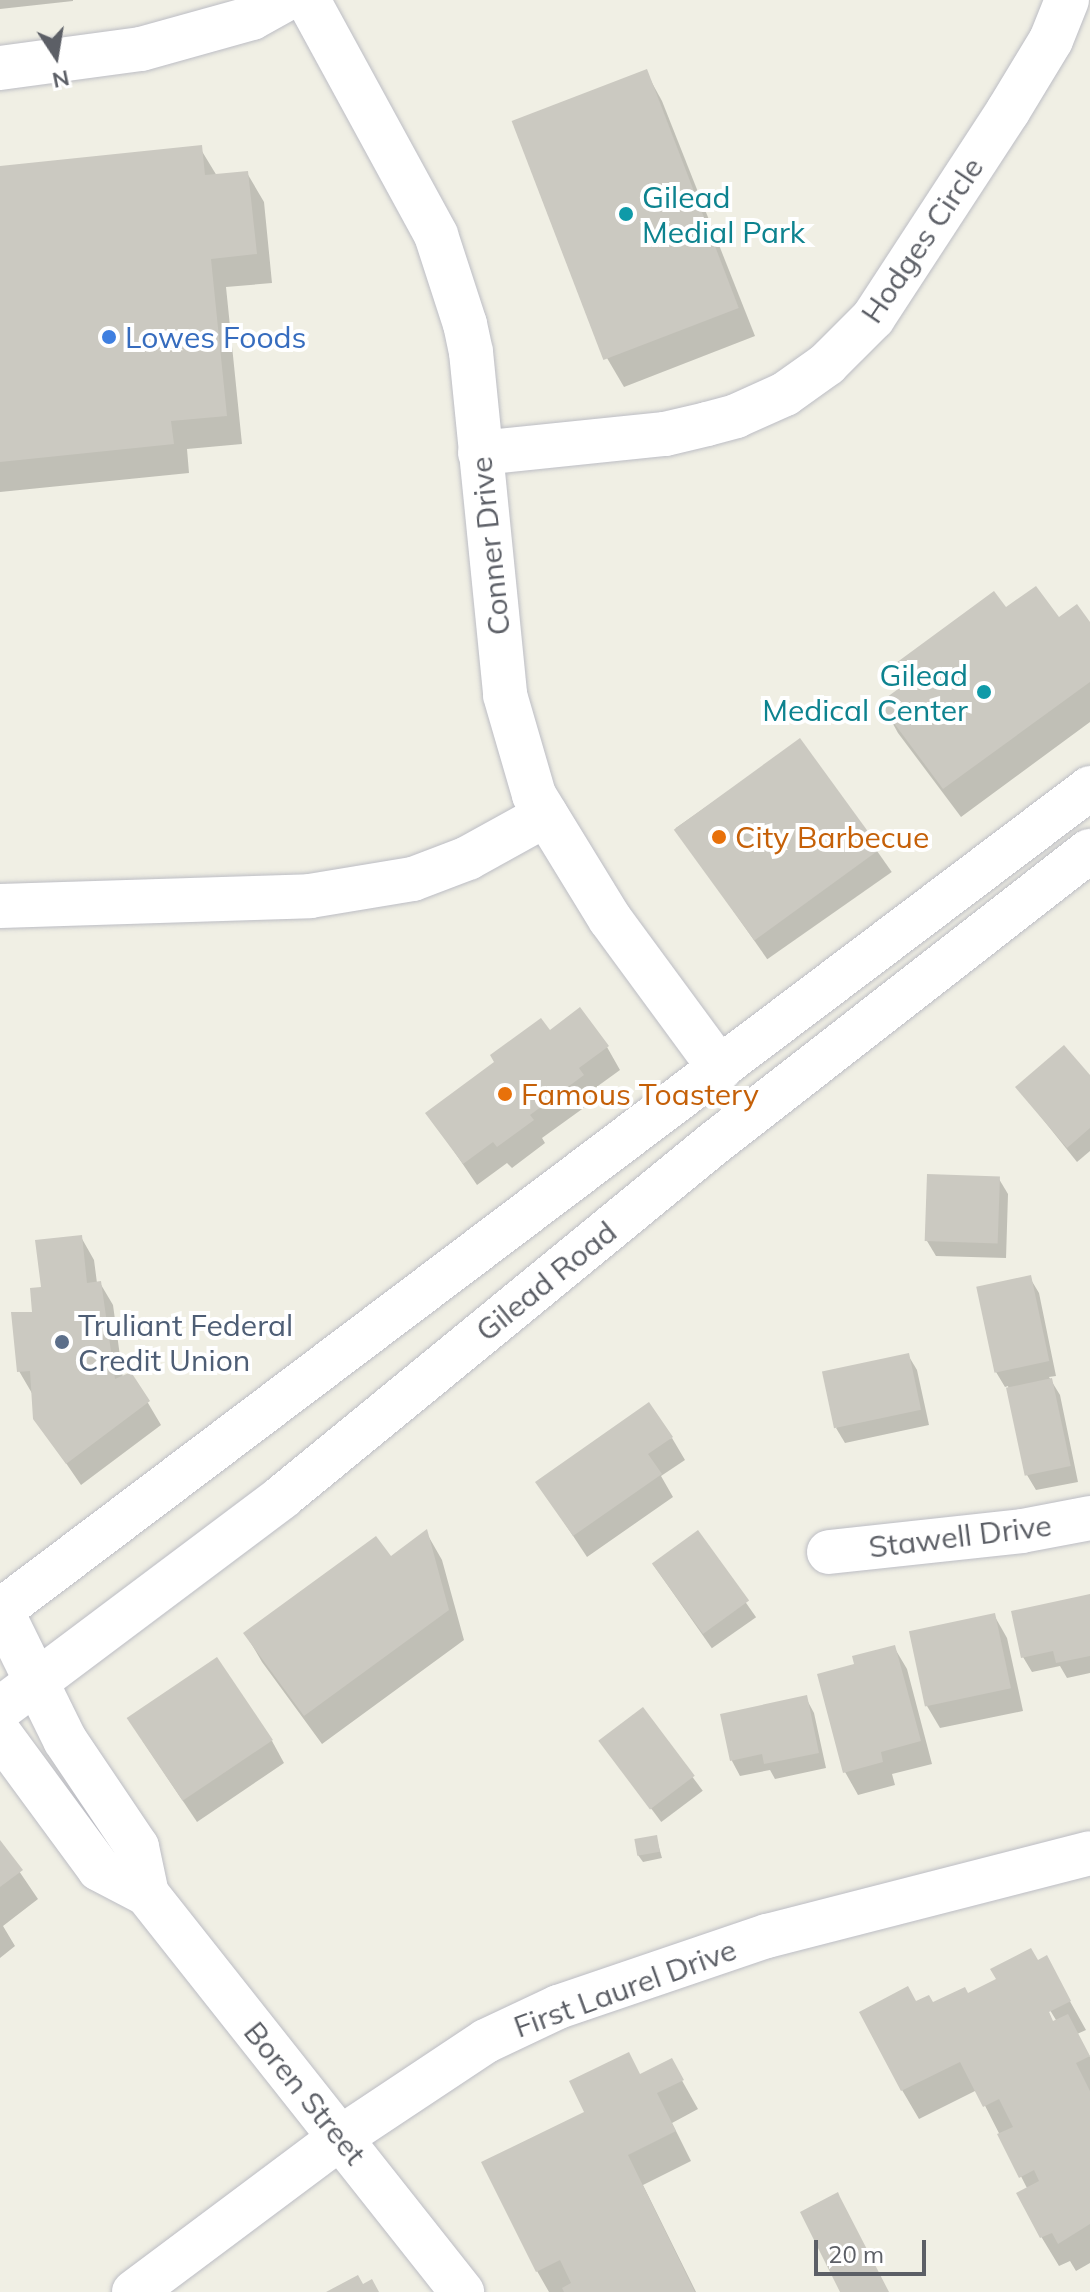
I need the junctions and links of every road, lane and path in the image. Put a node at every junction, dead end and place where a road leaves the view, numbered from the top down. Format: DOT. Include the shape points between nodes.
graph roads {
  1 [pos="285,0"];
  2 [pos="308,0"];
  3 [pos="1067,0"];
  4 [pos="0,68"];
  5 [pos="480,453"];
  6 [pos="1090,788"];
  7 [pos="546,815"];
  8 [pos="1090,851"];
  9 [pos="0,906"];
  10 [pos="720,1069"];
  11 [pos="1090,1518"];
  12 [pos="829,1552"];
  13 [pos="0,1610"];
  14 [pos="35,1682"];
  15 [pos="0,1709"];
  16 [pos="0,1734"];
  17 [pos="1088,1858"];
  18 [pos="147,1894"];
  19 [pos="340,2138"];
  20 [pos="134,2292"];
  21 [pos="462,2292"];
  1 -- 4 [label="street" via="252,18 141,49"];
  2 -- 5 [label="street, Conner Drive" via="436,235 471,352"];
  3 -- 5 [label="street, Hodges Circle" via="1051,40 1008,111 873,318 827,364 785,394 707,424 665,434"];
  5 -- 7 [label="street, Conner Drive" via="505,695 534,795"];
  6 -- 10 [label="street, Gilead Road"];
  7 -- 9 [label="street" via="468,858 413,879 310,896"];
  7 -- 10 [label="street, Conner Drive" via="610,919"];
  8 -- 14 [label="street, Gilead Road" via="713,1144 282,1497"];
  10 -- 13 [label="street, Gilead Road"];
  11 -- 12 [label="street, Stawell Drive" via="1022,1531"];
  13 -- 14 [label="street, Boren Street"];
  14 -- 15 [label="street, Gilead Road"];
  14 -- 18 [label="street, Boren Street" via="65,1740 137,1847"];
  16 -- 18 [label="street, Boren Street" via="99,1869"];
  17 -- 19 [label="street, First Laurel Drive" via="767,1936 558,2007 486,2041"];
  18 -- 19 [label="street, Boren Street"];
  19 -- 20 [label="street, First Laurel Drive"];
  19 -- 21 [label="street, Boren Street"];
}
